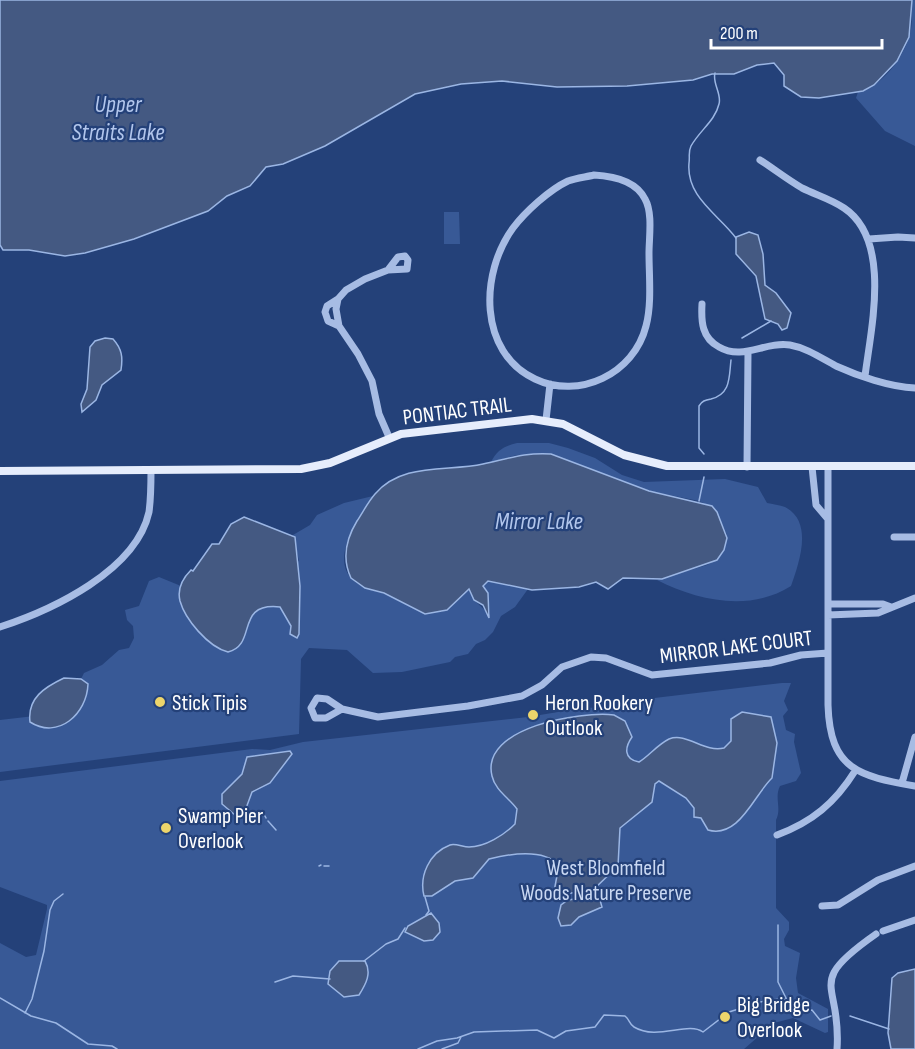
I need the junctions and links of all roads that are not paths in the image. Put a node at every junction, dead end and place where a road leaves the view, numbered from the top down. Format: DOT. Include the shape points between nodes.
graph roads {
  1 [pos="760,160"];
  2 [pos="915,238"];
  3 [pos="869,240"];
  4 [pos="388,270"];
  5 [pos="338,299"];
  6 [pos="702,304"];
  7 [pos="339,326"];
  8 [pos="748,353"];
  9 [pos="865,376"];
  10 [pos="550,384"];
  11 [pos="915,388"];
  12 [pos="546,420"];
  13 [pos="390,437"];
  14 [pos="915,466"];
  15 [pos="747,467"];
  16 [pos="812,467"];
  17 [pos="828,467"];
  18 [pos="151,470"];
  19 [pos="0,471"];
  20 [pos="827,518"];
  21 [pos="894,537"];
  22 [pos="915,537"];
  23 [pos="915,598"];
  24 [pos="828,604"];
  25 [pos="866,604"];
  26 [pos="891,607"];
  27 [pos="866,614"];
  28 [pos="828,615"];
  29 [pos="0,627"];
  30 [pos="828,653"];
  31 [pos="342,709"];
  32 [pos="915,736"];
  33 [pos="855,771"];
  34 [pos="902,783"];
  35 [pos="915,786"];
  36 [pos="777,835"];
  37 [pos="915,866"];
  38 [pos="822,906"];
  39 [pos="915,920"];
  40 [pos="837,1049"];
  1 -- 3 [label="street" via="844,208"];
  2 -- 3 [label="street"];
  3 -- 9 [label="street" via="874,266"];
  4 -- 5 [label="street" via="353,285"];
  5 -- 7 [label="street"];
  5 -- 7 [label="street" via="325,312 328,321"];
  6 -- 8 [label="street" via="701,323 712,343 732,353"];
  7 -- 13 [label="street" via="366,369"];
  8 -- 9 [label="street" via="777,344 791,345"];
  8 -- 15 [label="street"];
  9 -- 11 [label="street"];
  10 -- 10 [label="street" via="519,369 499,344 490,311 494,267 507,237 535,206 567,182 594,175 609,176 637,189 646,201 646,326 633,353 606,378 577,386"];
  10 -- 12 [label="street"];
  12 -- 13 [label="main road, PONTIAC TRAIL" via="450,427"];
  12 -- 15 [label="main road, PONTIAC TRAIL" via="651,463"];
  13 -- 18 [label="main road, PONTIAC TRAIL" via="316,467"];
  14 -- 17 [label="main road, PONTIAC TRAIL"];
  15 -- 16 [label="main road, PONTIAC TRAIL"];
  16 -- 17 [label="main road, PONTIAC TRAIL"];
  16 -- 20 [label="street" via="816,505"];
  17 -- 20 [label="street"];
  18 -- 19 [label="main road, PONTIAC TRAIL"];
  18 -- 29 [label="street" via="148,513 129,551 118,563 70,596"];
  20 -- 24 [label="street"];
  21 -- 22 [label="street"];
  23 -- 26 [label="street"];
  24 -- 25 [label="street"];
  24 -- 28 [label="street"];
  25 -- 26 [label="street"];
  25 -- 27 [label="street"];
  26 -- 27 [label="street"];
  27 -- 28 [label="street"];
  28 -- 30 [label="street"];
  30 -- 31 [label="street, MIRROR LAKE COURT" via="652,675 606,658 591,657 562,667 535,690 499,701 378,717"];
  30 -- 33 [label="street" via="831,737"];
  32 -- 34 [label="street"];
  33 -- 34 [label="street"];
  33 -- 36 [label="street" via="825,809 801,826"];
  34 -- 35 [label="street"];
  37 -- 38 [label="street" via="869,885 838,905"];
  39 -- 40 [label="street" via="880,932 844,957 830,979"];
}
